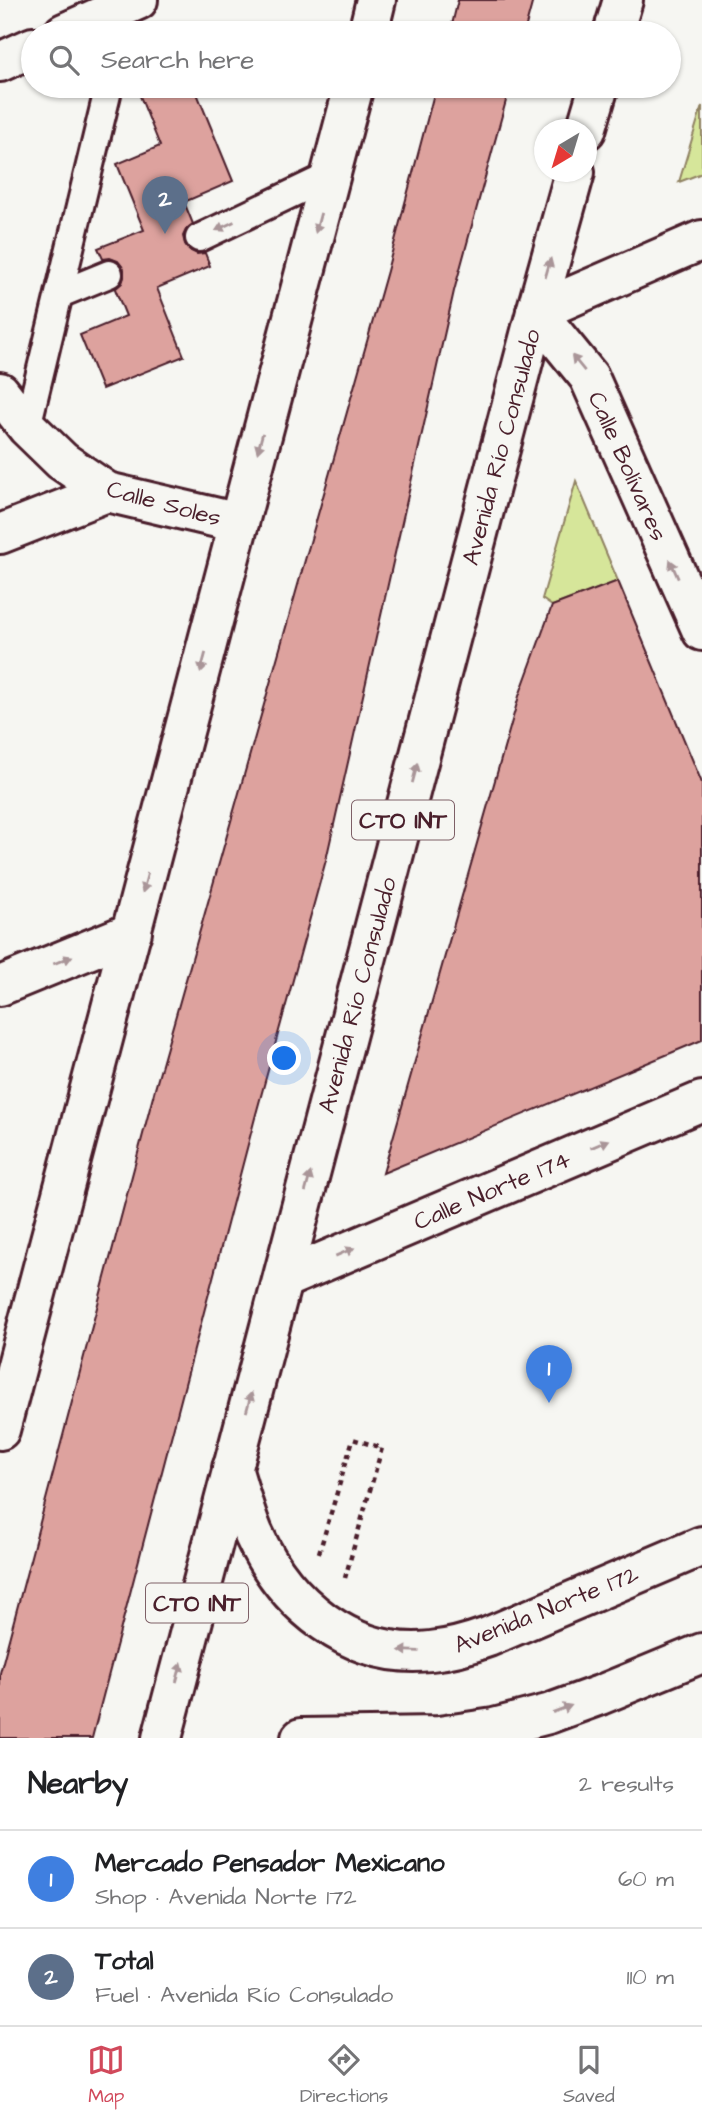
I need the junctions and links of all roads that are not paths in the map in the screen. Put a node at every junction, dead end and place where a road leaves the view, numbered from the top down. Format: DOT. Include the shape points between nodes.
graph roads {
  1 [pos="376,0"];
  2 [pos="623,0"];
  3 [pos="129,12"];
  4 [pos="101,21"];
  5 [pos="371,21"];
  6 [pos="617,21"];
  7 [pos="21,52"];
  8 [pos="0,62"];
  9 [pos="106,98"];
  10 [pos="351,98"];
  11 [pos="595,98"];
  12 [pos="589,119"];
  13 [pos="331,175"];
  14 [pos="572,182"];
  15 [pos="199,239"];
  16 [pos="702,240"];
  17 [pos="109,274"];
  18 [pos="60,294"];
  19 [pos="536,312"];
  20 [pos="0,392"];
  21 [pos="27,427"];
  22 [pos="107,492"];
  23 [pos="239,523"];
  24 [pos="0,534"];
  25 [pos="702,631"];
  26 [pos="132,932"];
  27 [pos="0,986"];
  28 [pos="702,1101"];
  29 [pos="283,1279"];
  30 [pos="7,1381"];
  31 [pos="0,1430"];
  32 [pos="232,1468"];
  33 [pos="702,1546"];
  34 [pos="702,1653"];
  35 [pos="162,1738"];
  36 [pos="301,1738"];
  1 -- 5 [label="main road"];
  2 -- 6 [label="main road"];
  3 -- 4 [label="main road"];
  7 -- 8 [label="main road"];
  9 -- 18 [label="lane"];
  10 -- 13 [label="main road"];
  11 -- 12 [label="main road"];
  13 -- 15 [label="lane, one-way"];
  13 -- 23 [label="main road, one-way"];
  19 -- 14 [label="main road, Avenida Río Consulado / CTO INT, one-way"];
  16 -- 19 [label="main road"];
  17 -- 18 [label="lane"];
  18 -- 21 [label="lane"];
  25 -- 19 [label="main road, Calle Bolívares, one-way" via="589,377"];
  29 -- 19 [label="main road, Avenida Río Consulado / CTO INT, one-way"];
  20 -- 21 [label="main road, Calle Soles"];
  21 -- 22 [label="main road, Calle Soles" via="62,461"];
  22 -- 23 [label="main road, Calle Soles"];
  22 -- 24 [label="main road"];
  23 -- 26 [label="main road, one-way"];
  27 -- 26 [label="main road, one-way"];
  26 -- 30 [label="main road"];
  29 -- 28 [label="main road, Calle Norte 174, one-way"];
  32 -- 29 [label="main road, Avenida Río Consulado / CTO INT, one-way"];
  30 -- 31 [label="main road"];
  33 -- 32 [label="main road, Avenida Norte 172, one-way" via="488,1637 428,1652 396,1651 338,1632 291,1594 254,1534"];
  35 -- 32 [label="main road, Avenida Río Consulado / CTO INT, one-way"];
  36 -- 34 [label="main road, one-way" via="439,1736 494,1728 574,1705"];
}
